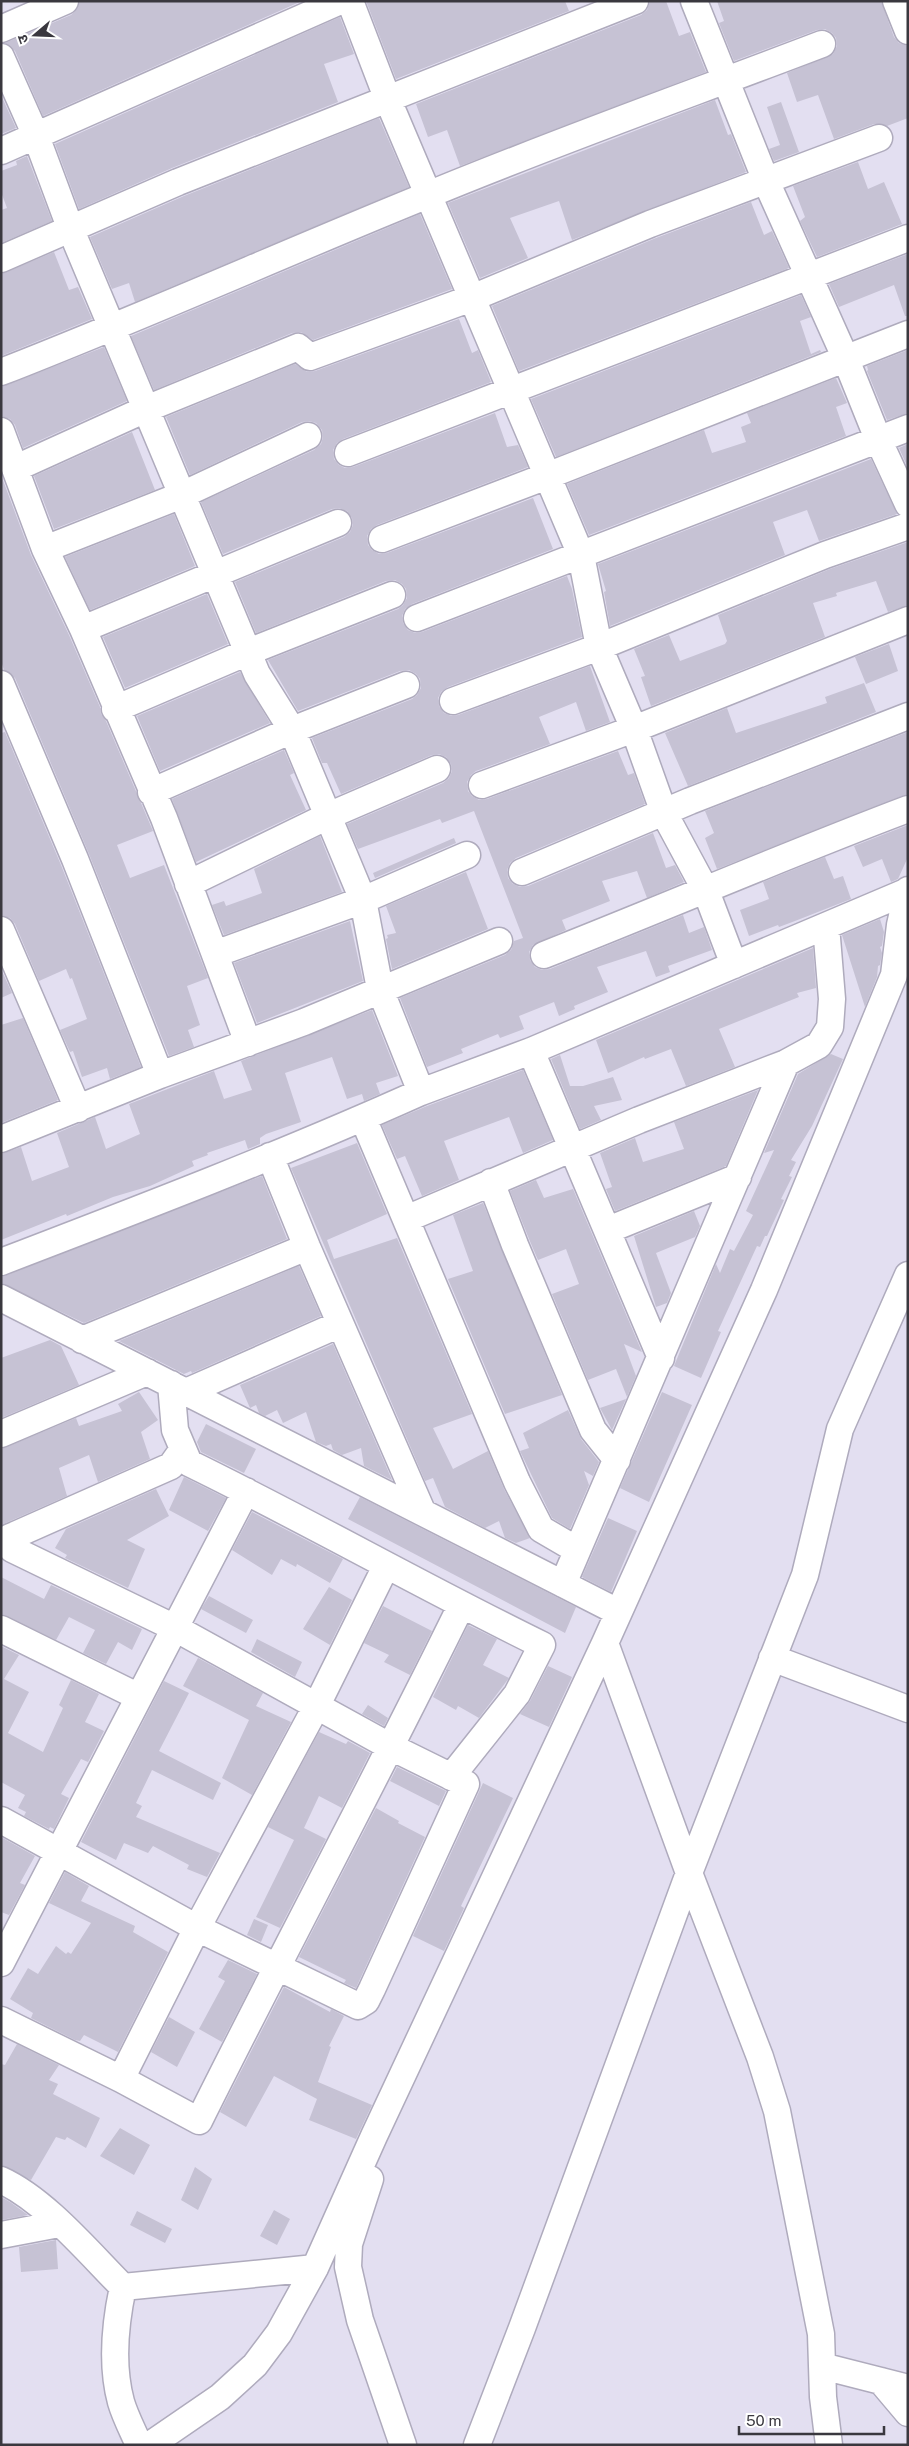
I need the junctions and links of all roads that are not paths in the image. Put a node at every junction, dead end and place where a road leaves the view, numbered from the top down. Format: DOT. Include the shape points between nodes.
graph roads {
  1 [pos="65,1"];
  2 [pos="340,1"];
  3 [pos="350,1"];
  4 [pos="635,1"];
  5 [pos="694,1"];
  6 [pos="896,1"];
  7 [pos="1,29"];
  8 [pos="908,31"];
  9 [pos="822,44"];
  10 [pos="1,57"];
  11 [pos="726,81"];
  12 [pos="388,100"];
  13 [pos="36,136"];
  14 [pos="879,138"];
  15 [pos="1,151"];
  16 [pos="766,181"];
  17 [pos="428,195"];
  18 [pos="71,230"];
  19 [pos="908,238"];
  20 [pos="1,259"];
  21 [pos="810,277"];
  22 [pos="472,298"];
  23 [pos="112,329"];
  24 [pos="908,334"];
  25 [pos="845,357"];
  26 [pos="1,372"];
  27 [pos="511,391"];
  28 [pos="146,409"];
  29 [pos="908,428"];
  30 [pos="1,431"];
  31 [pos="308,436"];
  32 [pos="878,439"];
  33 [pos="348,453"];
  34 [pos="16,468"];
  35 [pos="547,476"];
  36 [pos="182,495"];
  37 [pos="908,504"];
  38 [pos="338,523"];
  39 [pos="908,526"];
  40 [pos="382,539"];
  41 [pos="45,549"];
  42 [pos="581,555"];
  43 [pos="215,574"];
  44 [pos="392,595"];
  45 [pos="418,618"];
  46 [pos="908,620"];
  47 [pos="83,629"];
  48 [pos="599,647"];
  49 [pos="248,652"];
  50 [pos="1,684"];
  51 [pos="406,685"];
  52 [pos="453,701"];
  53 [pos="115,709"];
  54 [pos="908,716"];
  55 [pos="634,729"];
  56 [pos="292,730"];
  57 [pos="437,769"];
  58 [pos="482,785"];
  59 [pos="151,792"];
  60 [pos="908,809"];
  61 [pos="664,813"];
  62 [pos="328,816"];
  63 [pos="468,855"];
  64 [pos="522,872"];
  65 [pos="188,884"];
  66 [pos="706,891"];
  67 [pos="908,891"];
  68 [pos="363,900"];
  69 [pos="826,926"];
  70 [pos="1,930"];
  71 [pos="499,941"];
  72 [pos="216,954"];
  73 [pos="544,955"];
  74 [pos="734,965"];
  75 [pos="380,989"];
  76 [pos="248,1043"];
  77 [pos="531,1051"];
  78 [pos="786,1063"];
  79 [pos="160,1075"];
  80 [pos="421,1092"];
  81 [pos="78,1109"];
  82 [pos="363,1118"];
  83 [pos="1,1138"];
  84 [pos="574,1148"];
  85 [pos="270,1156"];
  86 [pos="738,1177"];
  87 [pos="491,1182"];
  88 [pos="406,1219"];
  89 [pos="608,1230"];
  90 [pos="307,1247"];
  91 [pos="1,1262"];
  92 [pos="908,1275"];
  93 [pos="1,1298"];
  94 [pos="25,1311"];
  95 [pos="1,1322"];
  96 [pos="340,1324"];
  97 [pos="82,1340"];
  98 [pos="661,1358"];
  99 [pos="147,1372"];
  100 [pos="179,1388"];
  101 [pos="1,1434"];
  102 [pos="183,1449"];
  103 [pos="617,1460"];
  104 [pos="246,1491"];
  105 [pos="422,1511"];
  106 [pos="577,1550"];
  107 [pos="386,1566"];
  108 [pos="563,1584"];
  109 [pos="461,1606"];
  110 [pos="618,1612"];
  111 [pos="175,1628"];
  112 [pos="1,1629"];
  113 [pos="605,1642"];
  114 [pos="772,1658"];
  115 [pos="139,1697"];
  116 [pos="316,1707"];
  117 [pos="908,1709"];
  118 [pos="392,1747"];
  119 [pos="451,1777"];
  120 [pos="1,1820"];
  121 [pos="60,1850"];
  122 [pos="689,1873"];
  123 [pos="10,1924"];
  124 [pos="197,1928"];
  125 [pos="1,1963"];
  126 [pos="276,1966"];
  127 [pos="1,2020"];
  128 [pos="121,2078"];
  129 [pos="374,2136"];
  130 [pos="3,2182"];
  131 [pos="59,2224"];
  132 [pos="1,2235"];
  133 [pos="315,2268"];
  134 [pos="123,2287"];
  135 [pos="822,2366"];
  136 [pos="881,2381"];
  137 [pos="908,2388"];
  138 [pos="908,2413"];
  139 [pos="139,2445"];
  140 [pos="150,2445"];
  141 [pos="403,2445"];
  142 [pos="477,2445"];
  143 [pos="829,2445"];
  1 -- 7 [label="street"];
  2 -- 13 [label="street"];
  3 -- 12 [label="street"];
  4 -- 12 [label="street"];
  5 -- 11 [label="street"];
  6 -- 8 [label="street"];
  9 -- 11 [label="street"];
  10 -- 13 [label="street"];
  11 -- 16 [label="street"];
  11 -- 17 [label="street" via="619,119"];
  12 -- 17 [label="street"];
  12 -- 18 [label="street" via="178,182"];
  13 -- 15 [label="street"];
  13 -- 18 [label="street"];
  14 -- 16 [label="street"];
  16 -- 21 [label="street"];
  16 -- 22 [label="street" via="650,224"];
  17 -- 22 [label="street"];
  17 -- 23 [label="street"];
  18 -- 20 [label="street"];
  18 -- 23 [label="street"];
  19 -- 21 [label="street"];
  21 -- 25 [label="street"];
  21 -- 27 [label="street"];
  22 -- 27 [label="street"];
  22 -- 28 [label="street" via="310,357 298,346"];
  23 -- 26 [label="street"];
  23 -- 28 [label="street"];
  24 -- 25 [label="street"];
  25 -- 32 [label="street"];
  25 -- 35 [label="street"];
  27 -- 33 [label="street"];
  27 -- 35 [label="street"];
  28 -- 34 [label="street"];
  28 -- 36 [label="street"];
  29 -- 32 [label="street"];
  30 -- 34 [label="street"];
  31 -- 36 [label="street"];
  32 -- 37 [label="street"];
  32 -- 42 [label="street"];
  34 -- 41 [label="street"];
  35 -- 40 [label="street"];
  35 -- 42 [label="street"];
  36 -- 41 [label="street"];
  36 -- 43 [label="street"];
  38 -- 43 [label="street"];
  39 -- 48 [label="street" via="825,555"];
  41 -- 47 [label="street"];
  42 -- 45 [label="street"];
  42 -- 48 [label="street"];
  43 -- 47 [label="street"];
  43 -- 49 [label="street"];
  44 -- 49 [label="street"];
  46 -- 55 [label="street"];
  47 -- 53 [label="street"];
  48 -- 52 [label="street"];
  48 -- 55 [label="street"];
  49 -- 53 [label="street"];
  49 -- 56 [label="street" via="257,674"];
  50 -- 79 [label="street" via="75,859"];
  51 -- 56 [label="street"];
  53 -- 59 [label="street"];
  54 -- 61 [label="street"];
  55 -- 58 [label="street"];
  55 -- 61 [label="street"];
  56 -- 59 [label="street"];
  56 -- 62 [label="street"];
  57 -- 62 [label="street"];
  59 -- 65 [label="street"];
  60 -- 66 [label="street" via="819,842"];
  61 -- 64 [label="street"];
  61 -- 66 [label="street"];
  62 -- 65 [label="street"];
  62 -- 68 [label="street"];
  63 -- 68 [label="street"];
  65 -- 72 [label="street"];
  66 -- 73 [label="street"];
  66 -- 74 [label="street"];
  67 -- 69 [label="street"];
  67 -- 110 [label="street" via="894,975 764,1290"];
  68 -- 72 [label="street"];
  68 -- 75 [label="street"];
  69 -- 74 [label="street"];
  69 -- 78 [label="street" via="832,999 830,1027 819,1045"];
  70 -- 81 [label="street"];
  71 -- 75 [label="street"];
  72 -- 76 [label="street"];
  74 -- 77 [label="street"];
  75 -- 76 [label="street"];
  75 -- 80 [label="street"];
  76 -- 79 [label="street"];
  77 -- 80 [label="street"];
  77 -- 84 [label="street"];
  78 -- 84 [label="street"];
  78 -- 86 [label="street"];
  79 -- 81 [label="street"];
  80 -- 82 [label="street"];
  81 -- 83 [label="street"];
  82 -- 85 [label="street"];
  82 -- 88 [label="street"];
  84 -- 87 [label="street"];
  84 -- 89 [label="street"];
  85 -- 90 [label="street"];
  85 -- 91 [label="street"];
  86 -- 89 [label="street"];
  86 -- 98 [label="street"];
  87 -- 88 [label="street"];
  87 -- 103 [label="street" via="593,1430"];
  88 -- 106 [label="street" via="517,1482 541,1529"];
  89 -- 98 [label="street"];
  90 -- 96 [label="street"];
  90 -- 97 [label="street"];
  92 -- 114 [label="street" via="840,1429 805,1575"];
  93 -- 94 [label="street"];
  94 -- 95 [label="street"];
  94 -- 97 [label="street"];
  96 -- 100 [label="street"];
  96 -- 105 [label="street"];
  97 -- 99 [label="street"];
  98 -- 103 [label="street"];
  99 -- 100 [label="street"];
  99 -- 101 [label="street"];
  100 -- 102 [label="street" via="175,1430"];
  100 -- 105 [label="street"];
  102 -- 104 [label="street" via="188,1463"];
  102 -- 111 [label="street" via="171,1466 15,1535 8,1541 12,1549"];
  103 -- 106 [label="street"];
  104 -- 107 [label="street"];
  104 -- 111 [label="street"];
  105 -- 108 [label="street"];
  106 -- 108 [label="street"];
  107 -- 109 [label="street"];
  107 -- 116 [label="street"];
  108 -- 110 [label="street"];
  109 -- 118 [label="street"];
  109 -- 119 [label="street" via="542,1645 518,1694"];
  110 -- 113 [label="street"];
  111 -- 115 [label="street"];
  111 -- 116 [label="street"];
  112 -- 115 [label="street"];
  113 -- 122 [label="street"];
  113 -- 129 [label="street"];
  114 -- 117 [label="street"];
  114 -- 122 [label="street"];
  115 -- 121 [label="street"];
  116 -- 118 [label="street"];
  116 -- 124 [label="street"];
  118 -- 119 [label="street"];
  118 -- 126 [label="street"];
  119 -- 126 [label="street" via="466,1784 366,2001 358,2006"];
  120 -- 121 [label="street"];
  121 -- 123 [label="street"];
  121 -- 124 [label="street"];
  122 -- 135 [label="street" via="760,2057 777,2111 822,2334"];
  122 -- 142 [label="street"];
  123 -- 125 [label="street"];
  124 -- 126 [label="street"];
  124 -- 128 [label="street"];
  126 -- 128 [label="street" via="199,2121"];
  127 -- 128 [label="street"];
  129 -- 133 [label="street"];
  129 -- 141 [label="street" via="371,2177 349,2244 348,2267 360,2320"];
  130 -- 131 [label="street" via="34,2201"];
  131 -- 132 [label="street"];
  131 -- 134 [label="street"];
  133 -- 134 [label="street"];
  133 -- 140 [label="street" via="279,2333 254,2365 220,2397"];
  134 -- 139 [label="street" via="115,2322 116,2360 121,2402"];
  135 -- 136 [label="street"];
  135 -- 143 [label="street" via="822,2397"];
  136 -- 137 [label="street"];
  136 -- 138 [label="street"];
}
